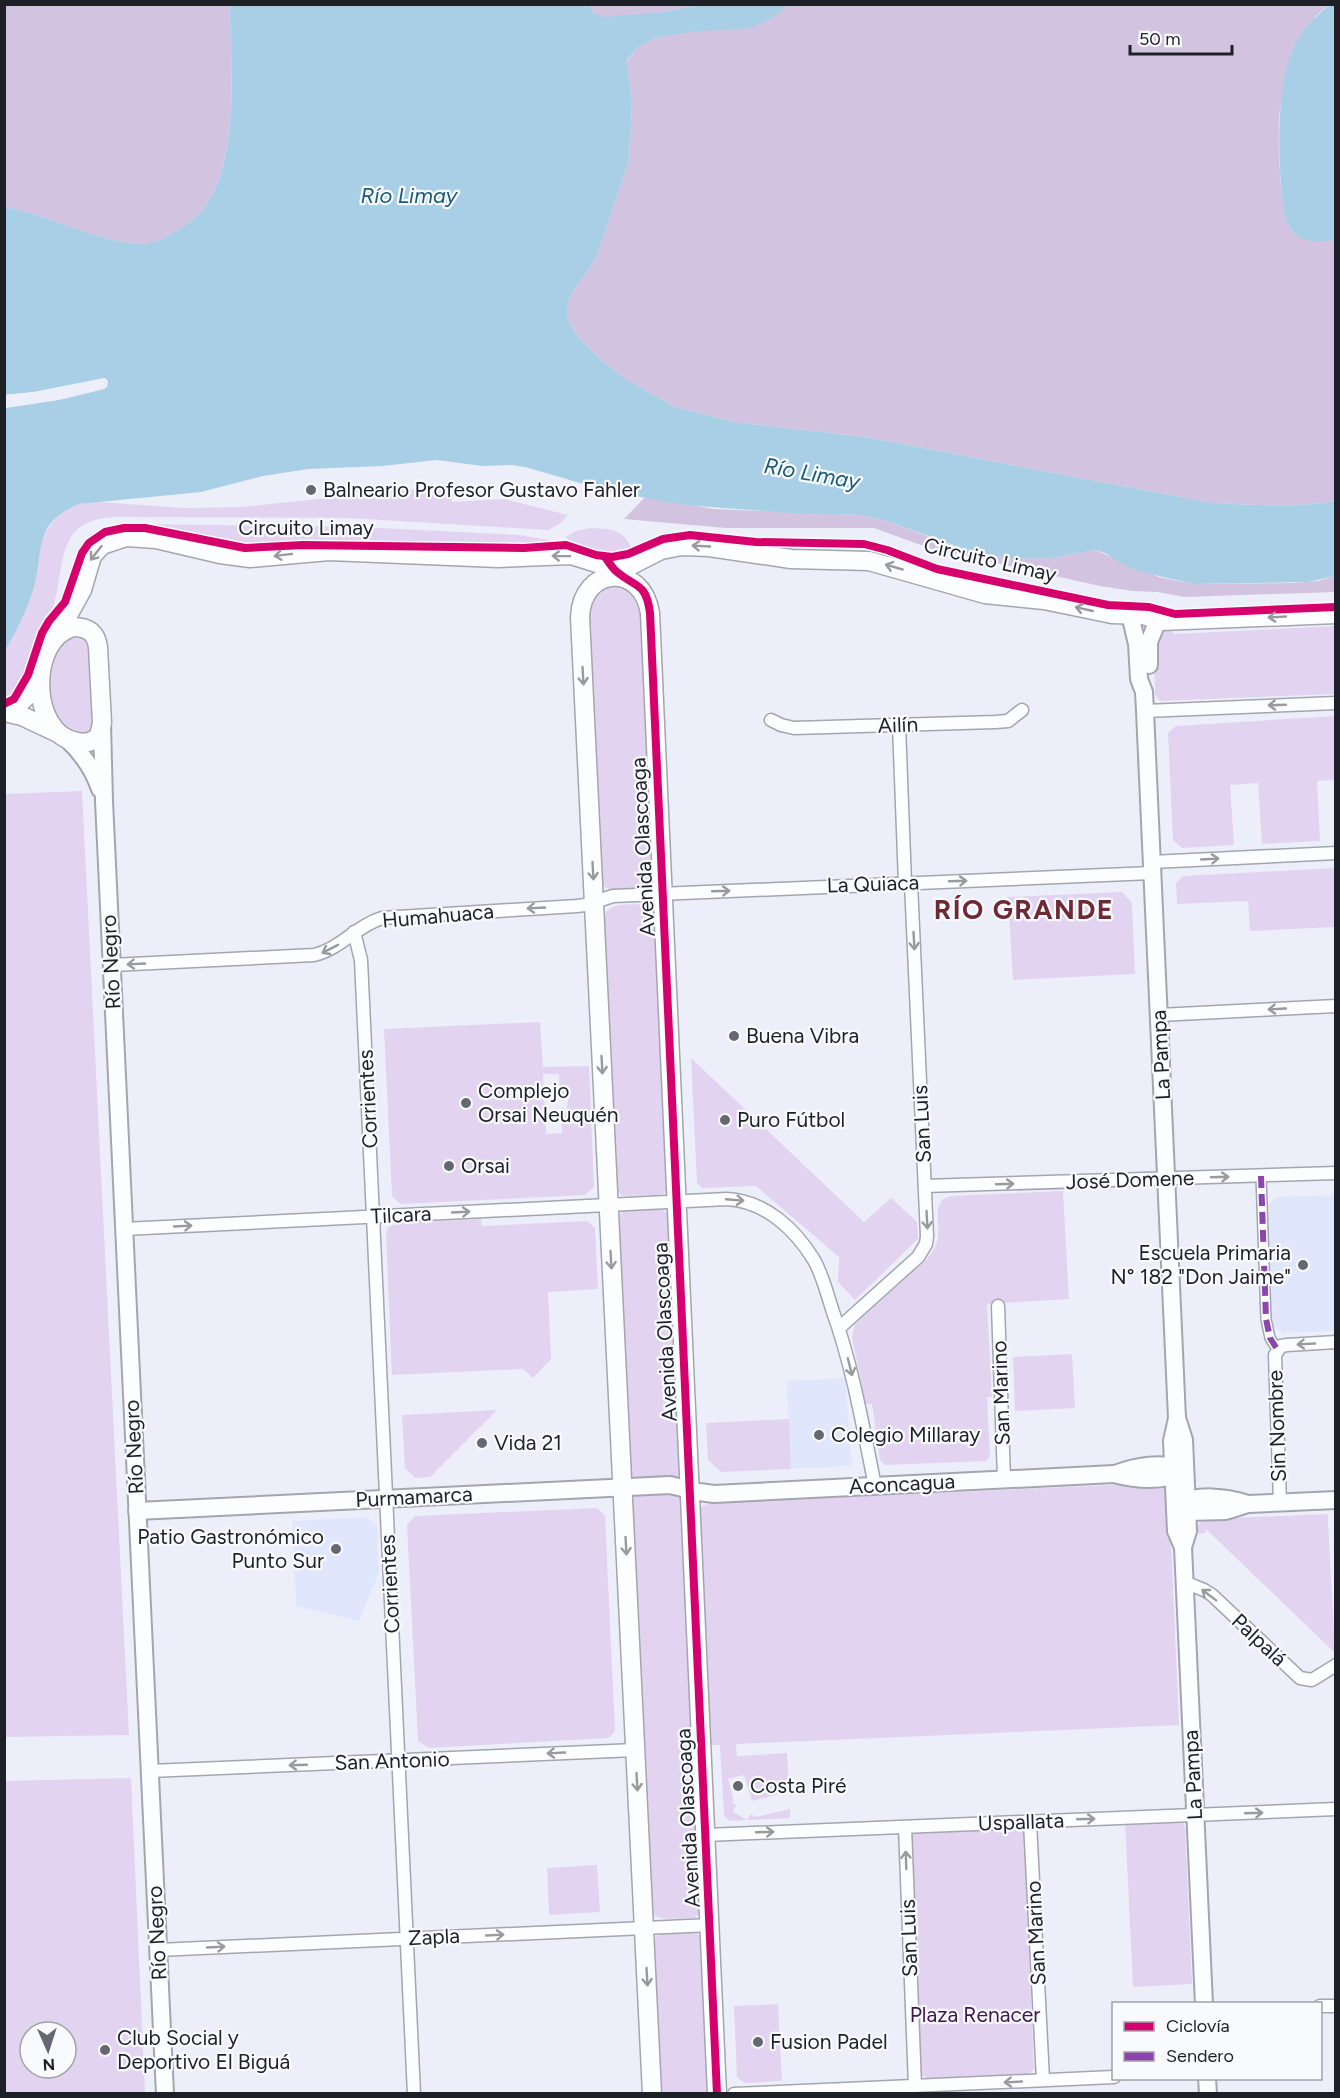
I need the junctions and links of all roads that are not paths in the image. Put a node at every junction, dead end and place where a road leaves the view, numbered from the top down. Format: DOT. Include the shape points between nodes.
graph roads {
  1 [pos="617,576"];
  2 [pos="1335,614"];
  3 [pos="1145,616"];
  4 [pos="56,637"];
  5 [pos="40,673"];
  6 [pos="1335,703"];
  7 [pos="1022,710"];
  8 [pos="1145,711"];
  9 [pos="4,712"];
  10 [pos="771,720"];
  11 [pos="102,723"];
  12 [pos="899,725"];
  13 [pos="63,736"];
  14 [pos="104,801"];
  15 [pos="1335,853"];
  16 [pos="1152,867"];
  17 [pos="908,883"];
  18 [pos="663,893"];
  19 [pos="594,902"];
  20 [pos="354,932"];
  21 [pos="112,965"];
  22 [pos="1335,1006"];
  23 [pos="1159,1015"];
  24 [pos="1335,1173"];
  25 [pos="1261,1176"];
  26 [pos="1167,1179"];
  27 [pos="925,1186"];
  28 [pos="677,1201"];
  29 [pos="609,1205"];
  30 [pos="373,1216"];
  31 [pos="124,1229"];
  32 [pos="998,1306"];
  33 [pos="839,1328"];
  34 [pos="1335,1342"];
  35 [pos="1277,1349"];
  36 [pos="1177,1471"];
  37 [pos="1004,1479"];
  38 [pos="875,1486"];
  39 [pos="623,1487"];
  40 [pos="690,1489"];
  41 [pos="386,1499"];
  42 [pos="1335,1500"];
  43 [pos="1280,1503"];
  44 [pos="1183,1506"];
  45 [pos="137,1510"];
  46 [pos="1184,1582"];
  47 [pos="1335,1665"];
  48 [pos="635,1750"];
  49 [pos="399,1760"];
  50 [pos="150,1771"];
  51 [pos="1335,1809"];
  52 [pos="1195,1815"];
  53 [pos="1030,1822"];
  54 [pos="905,1827"];
  55 [pos="706,1835"];
  56 [pos="711,1925"];
  57 [pos="644,1928"];
  58 [pos="407,1939"];
  59 [pos="158,1950"];
  60 [pos="1204,2002"];
  61 [pos="1112,2077"];
  62 [pos="1043,2080"];
  63 [pos="915,2086"];
  64 [pos="165,2094"];
  65 [pos="414,2094"];
  66 [pos="652,2094"];
  67 [pos="717,2094"];
  68 [pos="734,2094"];
  3 -- 1 [label="main road, one-way" via="985,594 869,561 790,559 709,547 661,550"];
  1 -- 4 [label="main road, one-way" via="587,559 571,555 498,558 328,551 250,558 156,539 126,537 102,545 92,556 82,590"];
  1 -- 18 [label="main road, Avenida Olascoaga" via="641,589 651,613"];
  1 -- 19 [label="main road, one-way" via="590,587 582,601 580,617"];
  2 -- 3 [label="main road, one-way" via="1173,622"];
  3 -- 8 [label="street, La Pampa" via="1156,625 1149,646"];
  4 -- 5 [label="main road, Río Negro"];
  4 -- 11 [label="main road, Río Negro" via="73,627 87,628 95,637"];
  5 -- 9 [label="main road" via="22,702"];
  5 -- 13 [label="main road, Río Negro" via="47,717"];
  6 -- 8 [label="street, one-way"];
  7 -- 12 [label="street, Ailín" via="1002,722"];
  8 -- 16 [label="street, La Pampa"];
  9 -- 13 [label="main road" via="22,716"];
  10 -- 12 [label="street, Ailín" via="794,728"];
  11 -- 13 [label="main road" via="99,736 88,743"];
  11 -- 14 [label="street, Río Negro"];
  12 -- 17 [label="street, San Luis"];
  13 -- 14 [label="street, Río Negro" via="91,766"];
  14 -- 21 [label="street, Río Negro"];
  16 -- 15 [label="street, La Quiaca, one-way"];
  17 -- 16 [label="street, La Quiaca, one-way"];
  16 -- 23 [label="street, La Pampa"];
  18 -- 17 [label="street, La Quiaca, one-way"];
  17 -- 27 [label="street, San Luis, one-way"];
  18 -- 19 [label="street, La Quiaca" via="610,896"];
  18 -- 28 [label="main road, Avenida Olascoaga"];
  19 -- 20 [label="street, Humahuaca, one-way" via="392,916 372,921"];
  19 -- 29 [label="main road, one-way"];
  20 -- 21 [label="street, Humahuaca, one-way" via="330,950 314,955"];
  20 -- 30 [label="street, Corrientes" via="361,960"];
  21 -- 31 [label="street, Río Negro"];
  22 -- 23 [label="street, one-way"];
  23 -- 26 [label="street, La Pampa"];
  24 -- 25 [label="street, José Domene"];
  26 -- 25 [label="street, José Domene, one-way"];
  25 -- 35 [label="street" via="1266,1319"];
  27 -- 26 [label="street, José Domene, one-way"];
  26 -- 36 [label="street, La Pampa" via="1177,1419 1184,1437"];
  27 -- 33 [label="street, San Luis, one-way" via="928,1228 923,1251"];
  28 -- 29 [label="street, Tilcara"];
  28 -- 33 [label="street, Tilcara, one-way" via="742,1200 766,1210 804,1246 813,1260"];
  28 -- 40 [label="main road, Avenida Olascoaga"];
  30 -- 29 [label="street, Tilcara, one-way"];
  29 -- 39 [label="main road, one-way"];
  31 -- 30 [label="street, Tilcara, one-way"];
  30 -- 41 [label="street, Corrientes"];
  31 -- 45 [label="street, Río Negro"];
  32 -- 37 [label="street, San Marino"];
  33 -- 38 [label="street, Tilcara, one-way"];
  34 -- 35 [label="street, one-way"];
  35 -- 43 [label="street, Sin Nombre" via="1274,1361"];
  36 -- 37 [label="street, Aconcagua" via="1138,1467 1114,1474"];
  36 -- 44 [label="street, La Pampa"];
  37 -- 38 [label="street, Aconcagua"];
  38 -- 40 [label="street, Aconcagua" via="714,1494"];
  39 -- 40 [label="street, Purmamarca" via="670,1485"];
  39 -- 41 [label="street, Purmamarca"];
  39 -- 48 [label="main road, one-way"];
  40 -- 55 [label="main road, Avenida Olascoaga"];
  41 -- 45 [label="street, Purmamarca"];
  41 -- 49 [label="street, Corrientes"];
  42 -- 43 [label="street"];
  43 -- 44 [label="street" via="1248,1504 1226,1498"];
  44 -- 46 [label="street, La Pampa" via="1187,1535 1183,1547"];
  45 -- 50 [label="street, Río Negro"];
  47 -- 46 [label="street, Palpalá, one-way" via="1315,1679 1300,1678 1208,1592"];
  46 -- 52 [label="street, La Pampa"];
  48 -- 49 [label="street, San Antonio, one-way"];
  48 -- 57 [label="main road, one-way"];
  49 -- 50 [label="street, San Antonio, one-way"];
  49 -- 58 [label="street, Corrientes"];
  50 -- 59 [label="street, Río Negro"];
  52 -- 51 [label="street, Uspallata, one-way"];
  53 -- 52 [label="street, Uspallata, one-way"];
  52 -- 60 [label="street, La Pampa"];
  53 -- 54 [label="street, Uspallata"];
  53 -- 62 [label="street, San Marino"];
  55 -- 54 [label="street, Uspallata, one-way"];
  63 -- 54 [label="street, San Luis, one-way"];
  55 -- 56 [label="main road, Avenida Olascoaga"];
  56 -- 57 [label="street, Zapla"];
  56 -- 67 [label="main road, Avenida Olascoaga"];
  58 -- 57 [label="street, Zapla, one-way"];
  57 -- 66 [label="main road, one-way"];
  59 -- 58 [label="street, Zapla, one-way"];
  58 -- 65 [label="street, Corrientes"];
  59 -- 64 [label="street, Río Negro"];
  61 -- 62 [label="street"];
  62 -- 63 [label="street, one-way"];
  63 -- 68 [label="street"];
}
